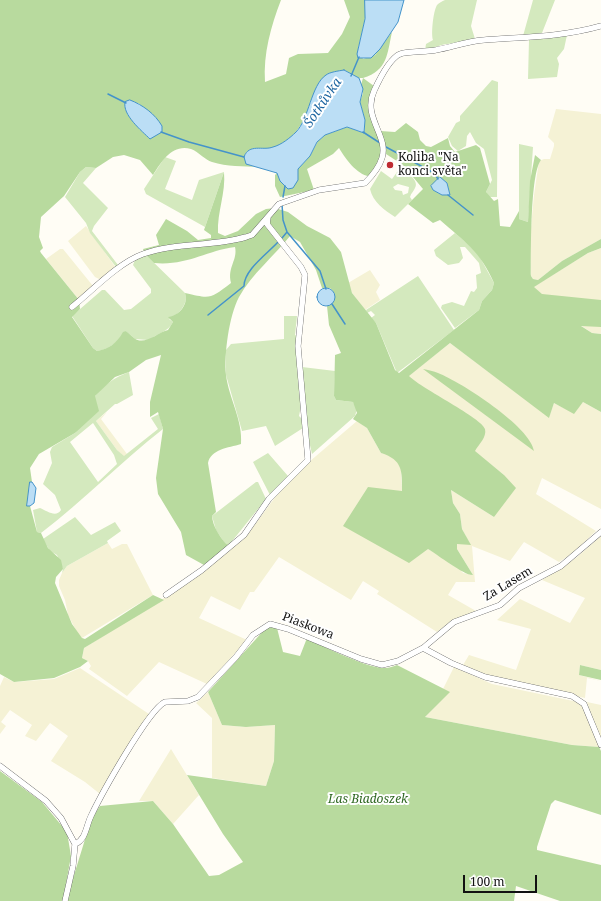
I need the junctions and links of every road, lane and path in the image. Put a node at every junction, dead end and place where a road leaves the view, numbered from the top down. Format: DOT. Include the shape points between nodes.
graph roads {
  1 [pos="601,26"];
  2 [pos="268,215"];
  3 [pos="72,308"];
  4 [pos="601,532"];
  5 [pos="166,595"];
  6 [pos="423,648"];
  7 [pos="601,745"];
  8 [pos="0,766"];
  9 [pos="75,844"];
  10 [pos="65,901"];
  1 -- 2 [label="street" via="572,33 519,40 482,40 426,52 401,54 393,59 370,100 372,116 383,148 382,157 369,180 361,185 319,190 301,196 279,204"];
  2 -- 3 [label="street" via="252,235 246,237 141,254 120,267"];
  2 -- 5 [label="street" via="267,224 301,267 304,275 298,346 308,460 269,499 239,540"];
  4 -- 6 [label="street, Za Lasem" via="561,566 519,588 500,605 454,622"];
  6 -- 7 [label="street" via="485,677 576,698 584,704"];
  6 -- 9 [label="street, Piaskowa" via="398,661 382,665 288,629 272,624 264,627 245,644 198,697 188,701 165,702 152,713 91,816 82,840"];
  8 -- 9 [label="street" via="46,801 61,818"];
  9 -- 10 [label="street"];
}
